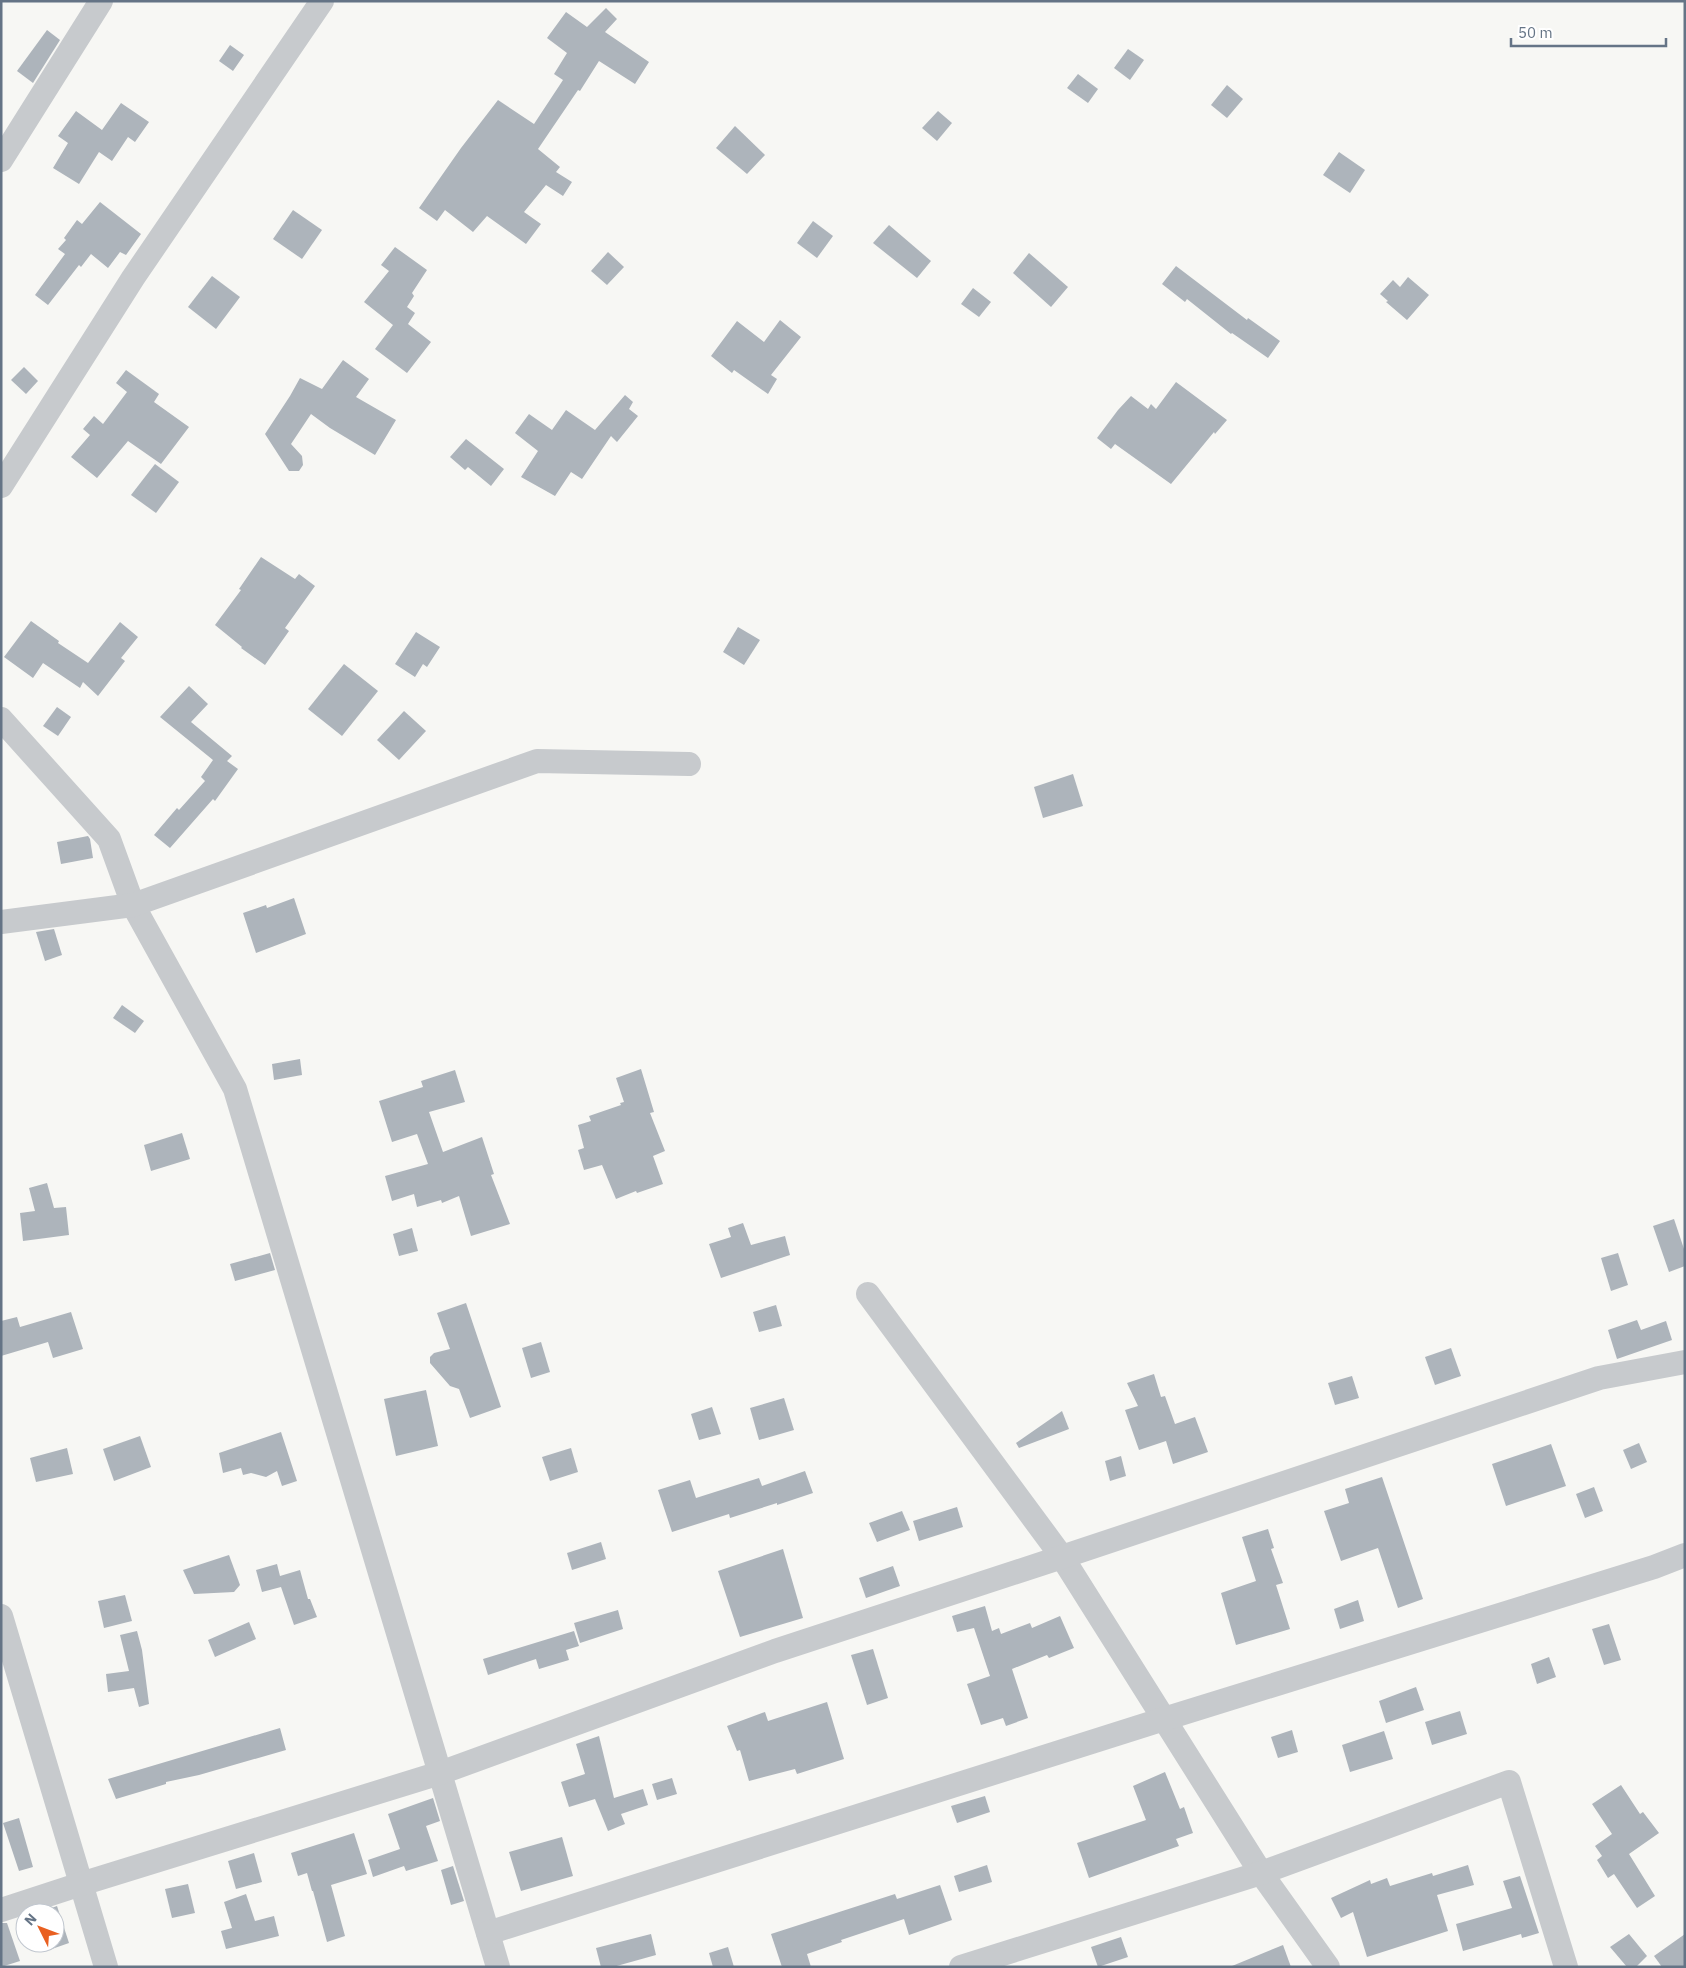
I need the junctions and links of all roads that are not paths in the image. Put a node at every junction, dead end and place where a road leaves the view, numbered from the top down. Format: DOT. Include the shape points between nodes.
graph roads {
  1 [pos="101,1"];
  2 [pos="322,1"];
  3 [pos="1,160"];
  4 [pos="1,486"];
  5 [pos="1,719"];
  6 [pos="688,764"];
  7 [pos="132,905"];
  8 [pos="1,922"];
  9 [pos="868,1294"];
  10 [pos="1685,1362"];
  11 [pos="1685,1555"];
  12 [pos="1062,1557"];
  13 [pos="1,1616"];
  14 [pos="1164,1719"];
  15 [pos="440,1773"];
  16 [pos="1261,1873"];
  17 [pos="81,1884"];
  18 [pos="1,1910"];
  19 [pos="488,1933"];
  20 [pos="106,1967"];
  21 [pos="498,1967"];
  22 [pos="961,1967"];
  23 [pos="1328,1967"];
  24 [pos="1566,1967"];
  1 -- 3 [label="street"];
  2 -- 4 [label="street" via="134,278"];
  5 -- 7 [label="street" via="109,839"];
  6 -- 7 [label="street" via="537,761"];
  7 -- 8 [label="street"];
  7 -- 15 [label="street" via="234,1089"];
  9 -- 12 [label="street"];
  10 -- 12 [label="street" via="1599,1378"];
  11 -- 14 [label="street" via="1654,1568"];
  12 -- 14 [label="street"];
  12 -- 15 [label="street" via="775,1650"];
  13 -- 17 [label="street"];
  14 -- 16 [label="street"];
  14 -- 19 [label="street"];
  15 -- 17 [label="street"];
  15 -- 19 [label="street"];
  16 -- 22 [label="street"];
  16 -- 23 [label="street"];
  16 -- 24 [label="street" via="1509,1782"];
  17 -- 18 [label="street"];
  17 -- 20 [label="street"];
  19 -- 21 [label="street"];
}
